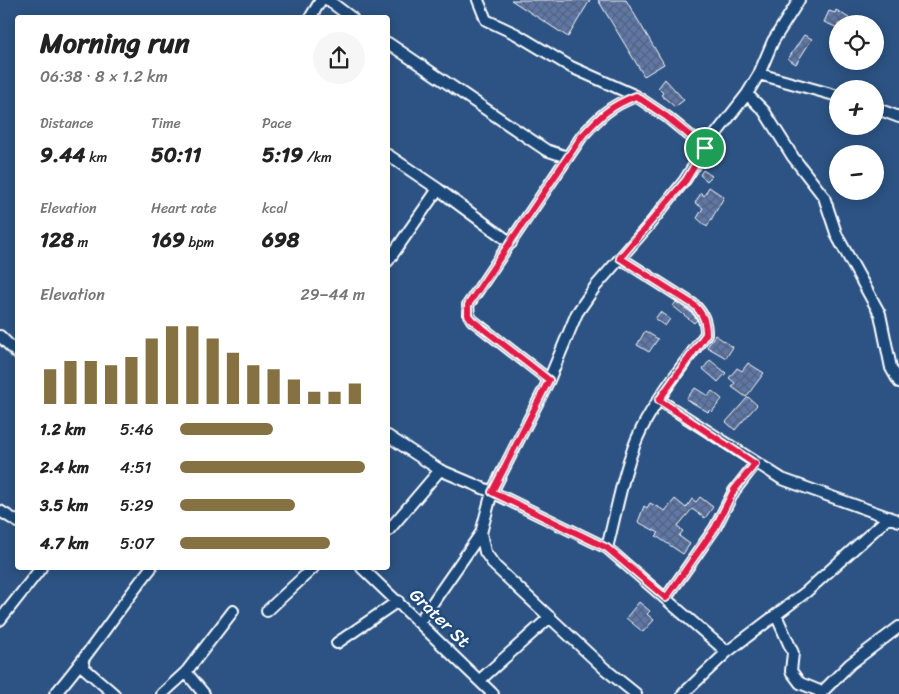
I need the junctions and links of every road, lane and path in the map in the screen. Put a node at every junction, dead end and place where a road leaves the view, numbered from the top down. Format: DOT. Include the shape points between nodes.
graph roads {
  1 [pos="321,0"];
  2 [pos="328,0"];
  3 [pos="478,0"];
  4 [pos="799,0"];
  5 [pos="312,15"];
  6 [pos="348,15"];
  7 [pos="390,44"];
  8 [pos="759,74"];
  9 [pos="829,93"];
  10 [pos="747,94"];
  11 [pos="636,96"];
  12 [pos="884,111"];
  13 [pos="899,117"];
  14 [pos="705,148"];
  15 [pos="390,156"];
  16 [pos="567,156"];
  17 [pos="438,189"];
  18 [pos="511,243"];
  19 [pos="390,258"];
  20 [pos="620,258"];
  21 [pos="2,340"];
  22 [pos="15,351"];
  23 [pos="549,380"];
  24 [pos="899,382"];
  25 [pos="659,400"];
  26 [pos="390,437"];
  27 [pos="755,464"];
  28 [pos="440,470"];
  29 [pos="492,492"];
  30 [pos="0,511"];
  31 [pos="894,519"];
  32 [pos="15,520"];
  33 [pos="390,529"];
  34 [pos="481,533"];
  35 [pos="607,548"];
  36 [pos="39,570"];
  37 [pos="149,570"];
  38 [pos="311,570"];
  39 [pos="364,570"];
  40 [pos="666,598"];
  41 [pos="398,601"];
  42 [pos="233,611"];
  43 [pos="267,611"];
  44 [pos="776,615"];
  45 [pos="550,617"];
  46 [pos="0,620"];
  47 [pos="420,621"];
  48 [pos="899,627"];
  49 [pos="337,643"];
  50 [pos="727,652"];
  51 [pos="83,663"];
  52 [pos="186,672"];
  53 [pos="480,680"];
  54 [pos="821,693"];
  55 [pos="55,694"];
  56 [pos="114,694"];
  57 [pos="162,694"];
  58 [pos="204,694"];
  59 [pos="494,694"];
  60 [pos="636,694"];
  61 [pos="683,694"];
  1 -- 5 [label="street"];
  2 -- 6 [label="street"];
  3 -- 11 [label="street" via="486,20 516,34 571,68"];
  4 -- 8 [label="street" via="773,41"];
  7 -- 16 [label="street" via="546,150"];
  8 -- 9 [label="street"];
  8 -- 10 [label="street"];
  10 -- 14 [label="street"];
  10 -- 24 [label="street" via="764,110 792,157 824,197 837,236 880,314 891,368"];
  11 -- 14 [label="street"];
  11 -- 16 [label="street" via="614,104 599,117"];
  12 -- 13 [label="street"];
  14 -- 20 [label="street" via="686,180"];
  15 -- 17 [label="street"];
  16 -- 18 [label="street"];
  17 -- 18 [label="street"];
  17 -- 19 [label="street"];
  18 -- 23 [label="street" via="468,305 468,315"];
  20 -- 23 [label="street" via="576,313"];
  20 -- 25 [label="street" via="694,305 706,325 706,334"];
  21 -- 22 [label="street"];
  23 -- 29 [label="street"];
  25 -- 27 [label="street"];
  25 -- 35 [label="street" via="640,431"];
  26 -- 28 [label="street"];
  27 -- 31 [label="street" via="782,479"];
  27 -- 40 [label="street" via="734,490 715,528"];
  28 -- 29 [label="street"];
  28 -- 33 [label="street"];
  29 -- 34 [label="street"];
  29 -- 35 [label="street"];
  30 -- 32 [label="street"];
  31 -- 44 [label="street"];
  34 -- 45 [label="street" via="485,552 495,566"];
  34 -- 47 [label="street"];
  35 -- 40 [label="street"];
  36 -- 46 [label="street"];
  37 -- 51 [label="street"];
  38 -- 43 [label="street"];
  39 -- 41 [label="street, Grater St"];
  40 -- 50 [label="street"];
  41 -- 47 [label="street, Grater St"];
  41 -- 49 [label="street"];
  42 -- 52 [label="street"];
  44 -- 50 [label="street"];
  44 -- 54 [label="street" via="793,653 791,671 800,682"];
  45 -- 53 [label="street"];
  45 -- 60 [label="street"];
  47 -- 53 [label="street, Grater St"];
  48 -- 54 [label="street" via="850,664"];
  50 -- 61 [label="street"];
  51 -- 55 [label="street"];
  51 -- 56 [label="street" via="84,668"];
  52 -- 57 [label="street"];
  52 -- 58 [label="street"];
  53 -- 59 [label="street, Grater St"];
}
